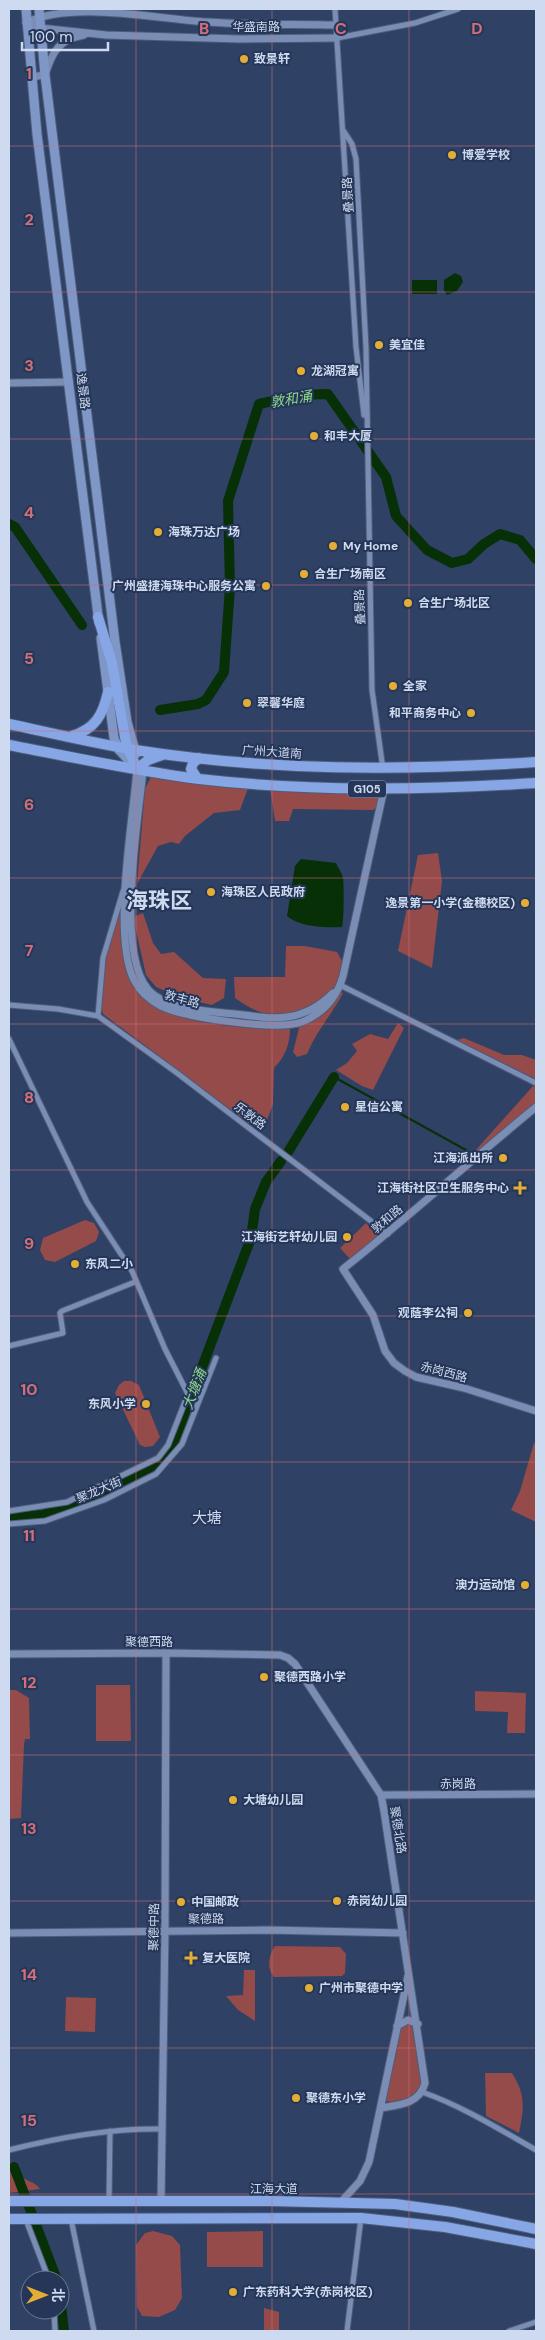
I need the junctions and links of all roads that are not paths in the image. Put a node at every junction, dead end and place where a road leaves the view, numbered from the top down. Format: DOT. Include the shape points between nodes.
graph roads {
  1 [pos="26,9"];
  2 [pos="69,9"];
  3 [pos="335,9"];
  4 [pos="458,9"];
  5 [pos="40,12"];
  6 [pos="77,12"];
  7 [pos="26,23"];
  8 [pos="336,25"];
  9 [pos="40,28"];
  10 [pos="89,34"];
  11 [pos="337,38"];
  12 [pos="45,75"];
  13 [pos="31,76"];
  14 [pos="343,130"];
  15 [pos="81,369"];
  16 [pos="68,370"];
  17 [pos="69,382"];
  18 [pos="9,383"];
  19 [pos="368,443"];
  20 [pos="98,617"];
  21 [pos="113,691"];
  22 [pos="9,724"];
  23 [pos="70,737"];
  24 [pos="9,745"];
  25 [pos="117,747"];
  26 [pos="130,753"];
  27 [pos="166,754"];
  28 [pos="200,758"];
  29 [pos="536,762"];
  30 [pos="113,764"];
  31 [pos="140,768"];
  32 [pos="384,769"];
  33 [pos="197,778"];
  34 [pos="536,782"];
  35 [pos="384,789"];
  36 [pos="127,878"];
  37 [pos="340,985"];
  38 [pos="9,1005"];
  39 [pos="98,1016"];
  40 [pos="9,1039"];
  41 [pos="536,1083"];
  42 [pos="536,1107"];
  43 [pos="388,1234"];
  44 [pos="343,1269"];
  45 [pos="136,1282"];
  46 [pos="9,1346"];
  47 [pos="216,1358"];
  48 [pos="536,1411"];
  49 [pos="9,1511"];
  50 [pos="9,1524"];
  51 [pos="166,1652"];
  52 [pos="9,1654"];
  53 [pos="288,1658"];
  54 [pos="536,1794"];
  55 [pos="381,1795"];
  56 [pos="166,1931"];
  57 [pos="9,1933"];
  58 [pos="403,1933"];
  59 [pos="409,1972"];
  60 [pos="418,2024"];
  61 [pos="397,2026"];
  62 [pos="422,2092"];
  63 [pos="381,2108"];
  64 [pos="162,2129"];
  65 [pos="110,2131"];
  66 [pos="9,2150"];
  67 [pos="536,2150"];
  68 [pos="9,2201"];
  69 [pos="109,2201"];
  70 [pos="161,2201"];
  71 [pos="341,2202"];
  72 [pos="361,2218"];
  73 [pos="9,2219"];
  74 [pos="26,2219"];
  75 [pos="71,2219"];
  76 [pos="536,2229"];
  77 [pos="536,2244"];
  78 [pos="45,2270"];
  79 [pos="536,2322"];
  80 [pos="94,2331"];
  81 [pos="347,2331"];
  82 [pos="508,2331"];
  1 -- 7 [label="main road, 逸景路"];
  2 -- 6 [label="street"];
  3 -- 8 [label="street, 叠景路"];
  4 -- 11 [label="street" via="415,22"];
  5 -- 6 [label="street"];
  5 -- 7 [label="street"];
  5 -- 9 [label="main road, 逸景路"];
  6 -- 8 [label="street" via="208,22"];
  7 -- 9 [label="street, 华盛南路"];
  7 -- 13 [label="main road, 逸景路"];
  8 -- 11 [label="street, 叠景路"];
  9 -- 10 [label="street, 华盛南路"];
  9 -- 12 [label="main road, 逸景路"];
  10 -- 11 [label="street, 华盛南路" via="222,39"];
  10 -- 12 [label="street" via="68,38 56,47"];
  11 -- 14 [label="street, 叠景路"];
  12 -- 13 [label="street"];
  12 -- 15 [label="main road, 逸景路"];
  13 -- 16 [label="main road, 逸景路"];
  14 -- 19 [label="street, 叠景路" via="356,347"];
  14 -- 19 [label="street, 叠景路" via="356,159"];
  15 -- 16 [label="street"];
  15 -- 26 [label="main road, 逸景路"];
  16 -- 17 [label="main road, 逸景路"];
  17 -- 18 [label="street"];
  17 -- 20 [label="main road, 逸景路"];
  19 -- 32 [label="street, 叠景路" via="372,690"];
  20 -- 21 [label="highway" via="109,653"];
  20 -- 21 [label="main road, 逸景路" via="106,676"];
  21 -- 23 [label="highway" via="97,722"];
  21 -- 25 [label="main road, 逸景路"];
  21 -- 26 [label="highway"];
  22 -- 23 [label="highway, 广州大道南 / G105"];
  23 -- 25 [label="highway, 广州大道南 / G105"];
  24 -- 30 [label="highway, G105"];
  25 -- 26 [label="highway, 广州大道南 / G105"];
  26 -- 27 [label="highway, 广州大道南 / G105"];
  26 -- 30 [label="highway"];
  26 -- 31 [label="highway"];
  27 -- 28 [label="highway, 广州大道南 / G105"];
  27 -- 31 [label="highway" via="152,758"];
  28 -- 32 [label="highway, 广州大道南 / G105"];
  28 -- 33 [label="highway" via="191,769"];
  29 -- 32 [label="highway, 广州大道南 / G105"];
  30 -- 31 [label="highway, G105"];
  31 -- 33 [label="highway, G105"];
  31 -- 36 [label="street, 敦丰路"];
  31 -- 37 [label="street, 敦丰路" via="130,934 136,968 148,990 165,1001 187,1008 283,1019 313,1009"];
  33 -- 35 [label="highway, G105" via="290,786"];
  34 -- 35 [label="highway, G105"];
  35 -- 37 [label="street, 敦丰路"];
  36 -- 37 [label="street, 敦丰路" via="124,925 130,969 145,995 163,1007 196,1016 284,1026 313,1017 332,1000"];
  36 -- 39 [label="street" via="103,958"];
  37 -- 41 [label="street"];
  38 -- 39 [label="street"];
  39 -- 43 [label="street, 乐敦路"];
  40 -- 45 [label="street" via="86,1202"];
  42 -- 43 [label="street, 敦和路"];
  43 -- 44 [label="street, 敦和路"];
  44 -- 48 [label="street, 赤岗西路" via="373,1315 385,1352 394,1363 416,1377 464,1388"];
  45 -- 46 [label="street" via="62,1311 63,1334"];
  45 -- 49 [label="street" via="188,1394 168,1445 158,1458 67,1502"];
  47 -- 50 [label="street, 聚龙大街" via="182,1444 156,1474 104,1500 45,1521"];
  51 -- 52 [label="street, 聚德西路"];
  51 -- 53 [label="street, 聚德西路" via="280,1655"];
  51 -- 56 [label="street, 聚德中路"];
  53 -- 55 [label="street, 聚德北路"];
  54 -- 55 [label="street, 赤岗路"];
  55 -- 58 [label="street, 聚德北路"];
  56 -- 57 [label="street, 聚德路"];
  56 -- 58 [label="street, 聚德路"];
  56 -- 64 [label="street, 聚德中路"];
  58 -- 59 [label="street, 聚德北路"];
  59 -- 60 [label="street, 聚德北路"];
  59 -- 61 [label="street, 聚德北路"];
  60 -- 61 [label="street" via="408,2020"];
  60 -- 62 [label="street, 聚德北路" via="425,2083"];
  61 -- 63 [label="street, 聚德北路"];
  62 -- 63 [label="street" via="412,2101"];
  62 -- 67 [label="street"];
  63 -- 71 [label="street, 聚德北路" via="365,2174"];
  64 -- 65 [label="street"];
  64 -- 70 [label="street, 聚德中路"];
  65 -- 66 [label="street"];
  65 -- 69 [label="street"];
  68 -- 69 [label="highway, 江海大道"];
  69 -- 70 [label="highway, 江海大道"];
  70 -- 71 [label="highway, 江海大道"];
  71 -- 76 [label="highway, 江海大道" via="415,2206"];
  72 -- 75 [label="highway"];
  72 -- 77 [label="highway" via="437,2226"];
  72 -- 81 [label="street"];
  73 -- 74 [label="highway"];
  74 -- 75 [label="highway"];
  74 -- 78 [label="street"];
  75 -- 80 [label="street"];
  79 -- 82 [label="street"];
}
